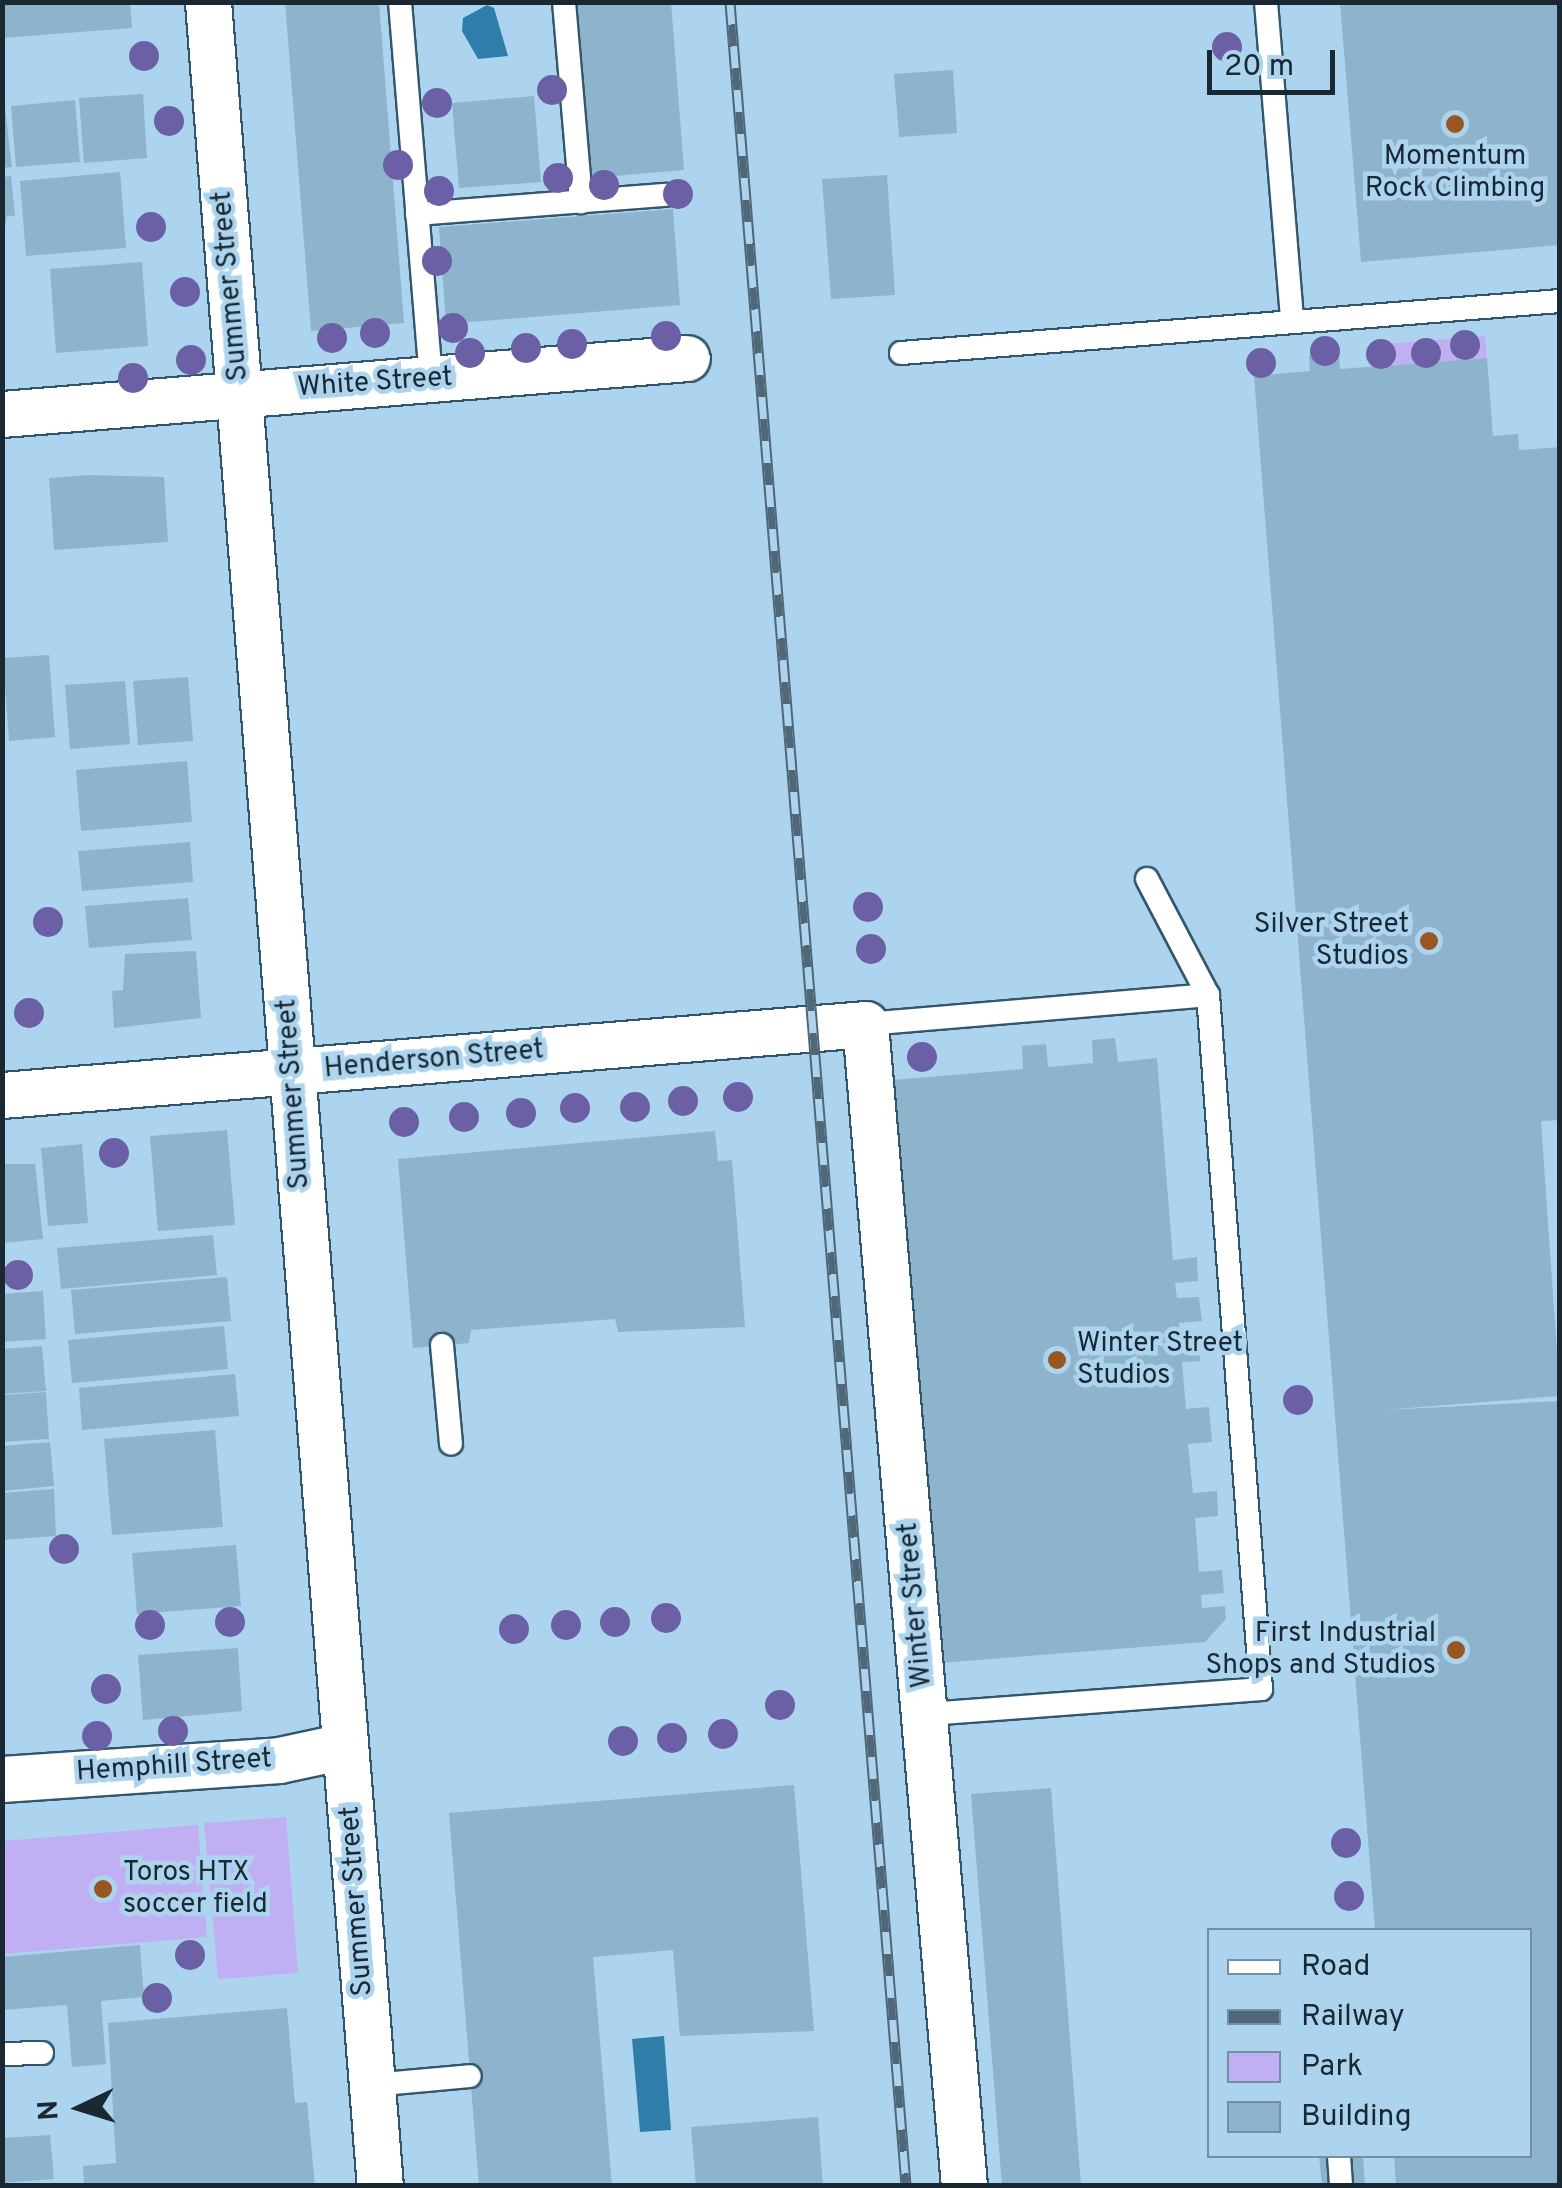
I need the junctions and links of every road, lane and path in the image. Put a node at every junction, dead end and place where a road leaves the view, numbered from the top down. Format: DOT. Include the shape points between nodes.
graph roads {
  1 [pos="208,2"];
  2 [pos="400,2"];
  3 [pos="564,2"];
  4 [pos="1266,2"];
  5 [pos="665,195"];
  6 [pos="581,202"];
  7 [pos="417,214"];
  8 [pos="1560,301"];
  9 [pos="1292,320"];
  10 [pos="901,353"];
  11 [pos="687,358"];
  12 [pos="431,378"];
  13 [pos="239,393"];
  14 [pos="2,414"];
  15 [pos="1148,879"];
  16 [pos="1208,994"];
  17 [pos="865,1024"];
  18 [pos="292,1071"];
  19 [pos="2,1095"];
  20 [pos="442,1346"];
  21 [pos="451,1444"];
  22 [pos="926,1714"];
  23 [pos="345,1746"];
  24 [pos="2,1779"];
  25 [pos="42,2052"];
  26 [pos="2,2054"];
  27 [pos="470,2076"];
  28 [pos="372,2085"];
  29 [pos="1339,2158"];
  30 [pos="380,2186"];
  31 [pos="964,2186"];
  32 [pos="1341,2186"];
  1 -- 13 [label="street, Summer Street"];
  2 -- 7 [label="lane"];
  3 -- 6 [label="lane"];
  4 -- 9 [label="lane"];
  5 -- 6 [label="lane"];
  6 -- 7 [label="lane"];
  7 -- 12 [label="lane"];
  8 -- 9 [label="lane"];
  9 -- 10 [label="lane"];
  11 -- 12 [label="street, White Street"];
  12 -- 13 [label="street, White Street"];
  13 -- 14 [label="street, White Street"];
  13 -- 18 [label="street, Summer Street"];
  15 -- 16 [label="lane"];
  16 -- 17 [label="lane"];
  16 -- 22 [label="lane" via="1261,1688"];
  17 -- 18 [label="street, Henderson Street"];
  17 -- 22 [label="street, Winter Street"];
  18 -- 19 [label="street, Henderson Street"];
  18 -- 23 [label="street, Summer Street"];
  20 -- 21 [label="lane"];
  22 -- 31 [label="street, Winter Street"];
  23 -- 24 [label="street, Hemphill Street" via="279,1760"];
  23 -- 28 [label="street, Summer Street"];
  25 -- 26 [label="lane"];
  27 -- 28 [label="lane"];
  28 -- 30 [label="street, Summer Street"];
  29 -- 32 [label="lane"];
}
